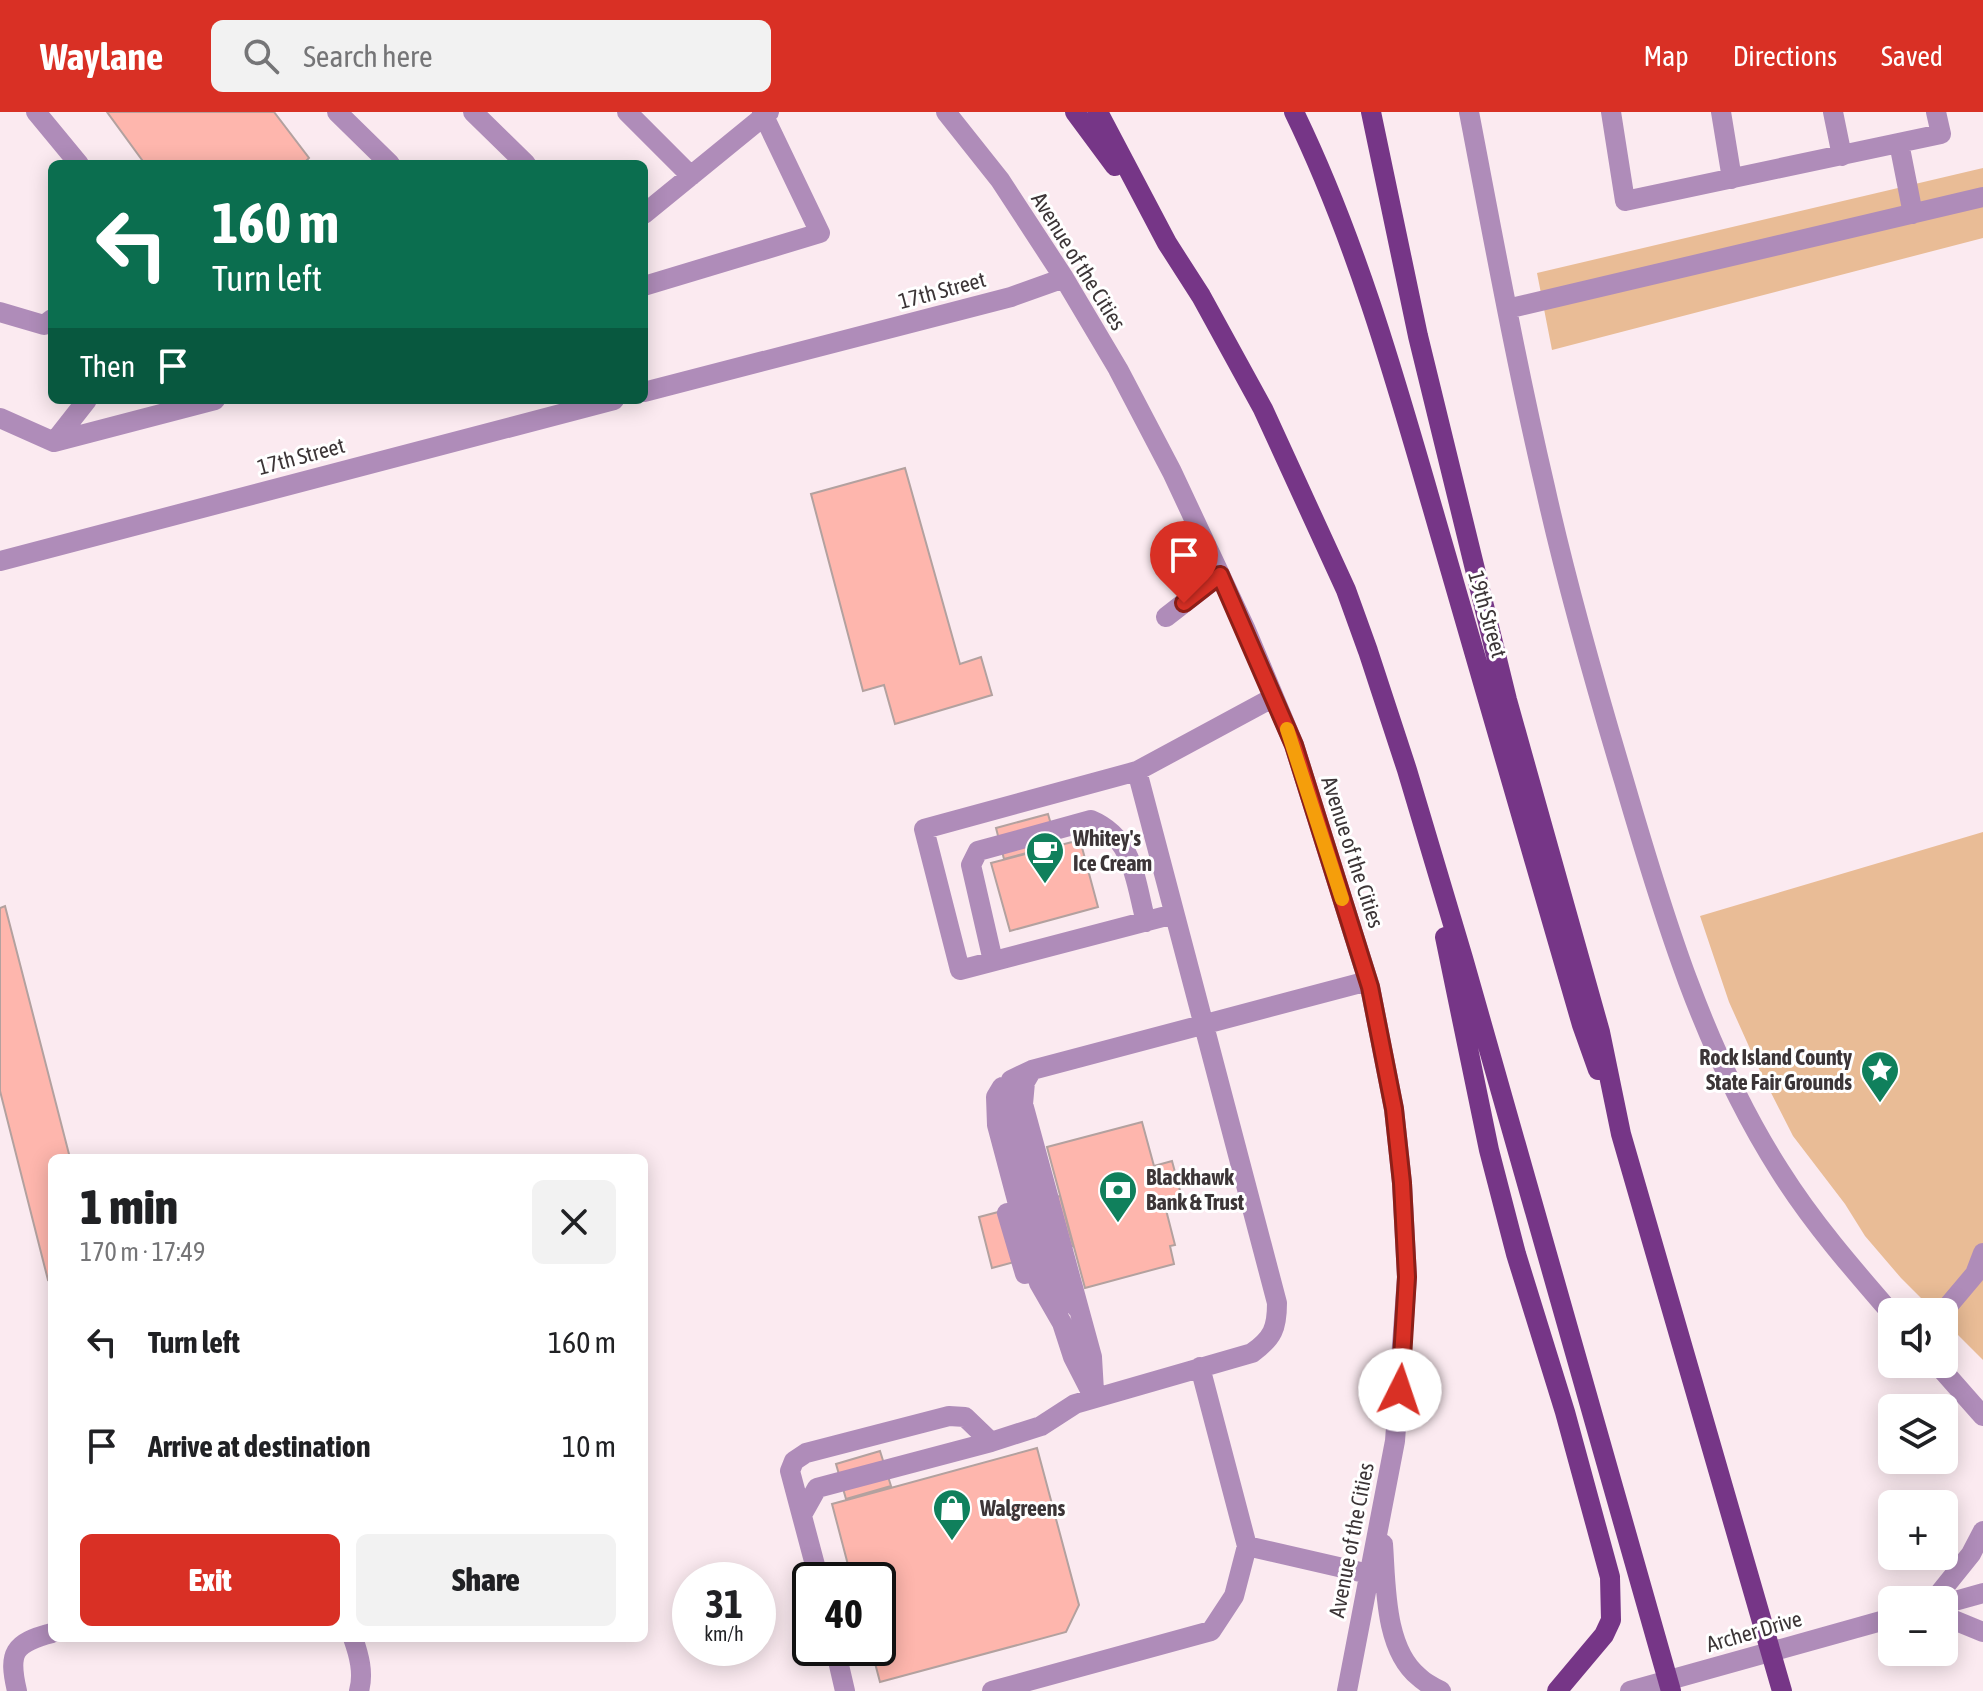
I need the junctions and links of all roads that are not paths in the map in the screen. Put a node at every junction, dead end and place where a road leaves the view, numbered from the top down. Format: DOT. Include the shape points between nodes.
graph roads {
  1 [pos="36,112"];
  2 [pos="337,112"];
  3 [pos="473,112"];
  4 [pos="627,112"];
  5 [pos="946,112"];
  6 [pos="1075,112"];
  7 [pos="1098,112"];
  8 [pos="1294,112"];
  9 [pos="1371,112"];
  10 [pos="1469,112"];
  11 [pos="1611,112"];
  12 [pos="1721,112"];
  13 [pos="1833,112"];
  14 [pos="1936,112"];
  15 [pos="765,113"];
  16 [pos="1899,143"];
  17 [pos="1842,156"];
  18 [pos="76,160"];
  19 [pos="386,160"];
  20 [pos="522,160"];
  21 [pos="691,176"];
  22 [pos="1732,179"];
  23 [pos="1983,197"];
  24 [pos="648,211"];
  25 [pos="1913,214"];
  26 [pos="1167,243"];
  27 [pos="1064,278"];
  28 [pos="648,281"];
  29 [pos="1507,309"];
  30 [pos="0,312"];
  31 [pos="48,322"];
  32 [pos="648,391"];
  33 [pos="84,404"];
  34 [pos="200,404"];
  35 [pos="599,404"];
  36 [pos="0,418"];
  37 [pos="54,442"];
  38 [pos="0,561"];
  39 [pos="1220,575"];
  40 [pos="1166,617"];
  41 [pos="1274,697"];
  42 [pos="1137,771"];
  43 [pos="1425,835"];
  44 [pos="1174,914"];
  45 [pos="1146,922"];
  46 [pos="993,961"];
  47 [pos="1368,981"];
  48 [pos="1204,1025"];
  49 [pos="1032,1070"];
  50 [pos="1006,1084"];
  51 [pos="1621,1134"];
  52 [pos="1983,1253"];
  53 [pos="1980,1275"];
  54 [pos="1878,1298"];
  55 [pos="1957,1298"];
  56 [pos="1078,1309"];
  57 [pos="1200,1367"];
  58 [pos="1949,1378"];
  59 [pos="1094,1398"];
  60 [pos="1983,1416"];
  61 [pos="991,1442"];
  62 [pos="803,1513"];
  63 [pos="1381,1515"];
  64 [pos="1983,1531"];
  65 [pos="1247,1546"];
  66 [pos="815,1562"];
  67 [pos="1369,1574"];
  68 [pos="1945,1586"];
  69 [pos="1983,1593"];
  70 [pos="1958,1600"];
  71 [pos="1878,1622"];
  72 [pos="1958,1622"];
  73 [pos="1983,1632"];
  74 [pos="48,1634"];
  75 [pos="354,1642"];
  76 [pos="1771,1651"];
  77 [pos="839,1666"];
  78 [pos="1670,1686"];
  79 [pos="17,1691"];
  80 [pos="359,1691"];
  81 [pos="845,1691"];
  82 [pos="992,1691"];
  83 [pos="1347,1691"];
  84 [pos="1441,1691"];
  85 [pos="1557,1691"];
  86 [pos="1630,1691"];
  87 [pos="1782,1691"];
  1 -- 18 [label="street"];
  2 -- 19 [label="street"];
  3 -- 20 [label="street"];
  4 -- 21 [label="street"];
  5 -- 27 [label="street, Avenue of the Cities" via="1000,180"];
  6 -- 26 [label="main road"];
  7 -- 26 [label="main road"];
  8 -- 51 [label="main road, 19th Street" via="1326,183 1390,359 1582,1025"];
  9 -- 51 [label="main road" via="1418,336 1503,684 1600,1032"];
  10 -- 29 [label="street"];
  11 -- 22 [label="street" via="1625,201"];
  12 -- 22 [label="street"];
  13 -- 17 [label="street"];
  14 -- 16 [label="street" via="1941,134"];
  15 -- 21 [label="street"];
  15 -- 28 [label="street" via="820,233"];
  16 -- 17 [label="street"];
  16 -- 25 [label="street"];
  17 -- 22 [label="street"];
  21 -- 24 [label="street"];
  23 -- 25 [label="street"];
  25 -- 29 [label="street"];
  26 -- 43 [label="main road" via="1263,409 1346,590"];
  27 -- 32 [label="street, 17th Street" via="1011,297"];
  27 -- 39 [label="street, Avenue of the Cities" via="1118,369"];
  29 -- 54 [label="street" via="1569,587 1654,885 1681,961 1723,1067 1779,1170"];
  30 -- 31 [label="street"];
  33 -- 37 [label="street"];
  34 -- 37 [label="street"];
  35 -- 38 [label="street, 17th Street"];
  36 -- 37 [label="street"];
  39 -- 40 [label="street"];
  39 -- 41 [label="street, Avenue of the Cities"];
  41 -- 42 [label="street"];
  41 -- 47 [label="street, Avenue of the Cities"];
  42 -- 44 [label="street"];
  42 -- 46 [label="street" via="924,829 960,970"];
  43 -- 78 [label="main road"];
  43 -- 85 [label="main road" via="1489,1150 1610,1577 1611,1620"];
  44 -- 45 [label="street"];
  44 -- 48 [label="street"];
  45 -- 46 [label="street"];
  45 -- 46 [label="street" via="1128,853 1105,826 1091,820 974,856 971,865"];
  47 -- 48 [label="street"];
  47 -- 63 [label="street, Avenue of the Cities" via="1394,1109 1407,1277 1395,1441"];
  48 -- 49 [label="street"];
  48 -- 57 [label="street" via="1277,1303 1277,1323 1266,1343 1252,1353"];
  49 -- 50 [label="street"];
  49 -- 56 [label="street" via="1023,1104"];
  50 -- 56 [label="street" via="1051,1272"];
  50 -- 59 [label="street" via="996,1097 997,1125 1039,1283"];
  51 -- 76 [label="main road"];
  52 -- 53 [label="street"];
  53 -- 55 [label="street"];
  56 -- 59 [label="street" via="1092,1357"];
  57 -- 59 [label="street"];
  57 -- 65 [label="street"];
  58 -- 60 [label="street"];
  59 -- 61 [label="street" via="1041,1426"];
  61 -- 62 [label="street" via="817,1488"];
  61 -- 62 [label="street" via="965,1417 949,1416 806,1453 790,1471"];
  62 -- 66 [label="street"];
  63 -- 67 [label="street, Avenue of the Cities"];
  63 -- 84 [label="street" via="1387,1611 1394,1635 1417,1676"];
  64 -- 68 [label="street"];
  65 -- 67 [label="street"];
  65 -- 82 [label="street" via="1234,1596 1211,1631"];
  67 -- 83 [label="street, Avenue of the Cities"];
  69 -- 70 [label="street"];
  71 -- 76 [label="street, Archer Drive"];
  72 -- 73 [label="street"];
  74 -- 79 [label="street" via="17,1649 11,1668"];
  75 -- 80 [label="street" via="361,1669"];
  76 -- 78 [label="street, Archer Drive"];
  76 -- 87 [label="main road"];
  77 -- 81 [label="street"];
  78 -- 86 [label="street, Archer Drive"];
}
